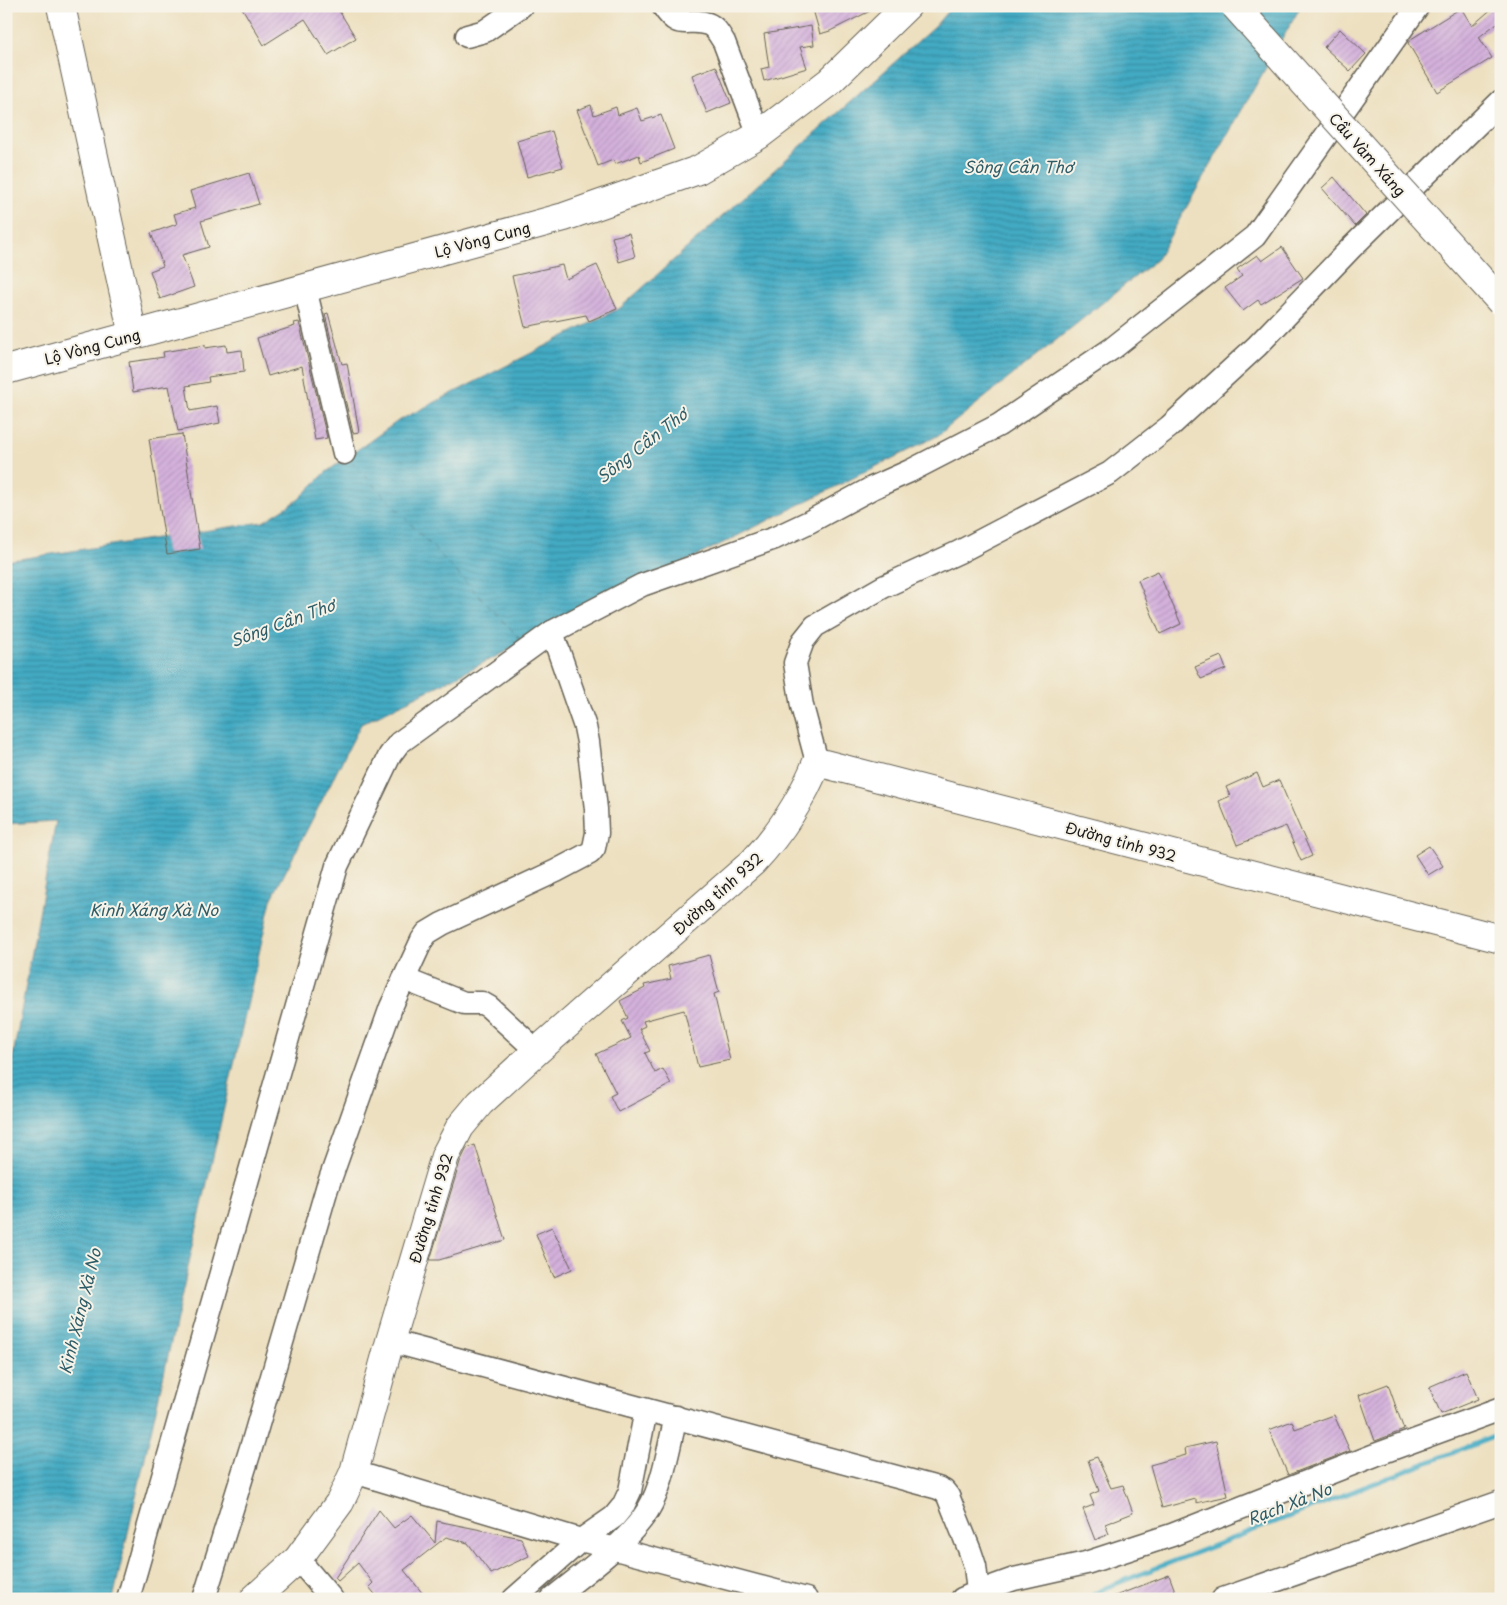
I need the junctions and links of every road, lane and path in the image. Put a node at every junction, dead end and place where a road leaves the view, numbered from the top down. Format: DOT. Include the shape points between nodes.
graph roads {
  1 [pos="61,6"];
  2 [pos="521,6"];
  3 [pos="663,6"];
  4 [pos="907,6"];
  5 [pos="1235,6"];
  6 [pos="1418,6"];
  7 [pos="467,36"];
  8 [pos="1501,101"];
  9 [pos="758,135"];
  10 [pos="306,288"];
  11 [pos="1501,302"];
  12 [pos="133,335"];
  13 [pos="6,370"];
  14 [pos="344,453"];
  15 [pos="552,632"];
  16 [pos="817,762"];
  17 [pos="1501,939"];
  18 [pos="404,979"];
  19 [pos="537,1051"];
  20 [pos="390,1341"];
  21 [pos="646,1410"];
  22 [pos="1501,1410"];
  23 [pos="676,1418"];
  24 [pos="354,1472"];
  25 [pos="1501,1502"];
  26 [pos="582,1540"];
  27 [pos="613,1548"];
  28 [pos="298,1559"];
  29 [pos="741,1591"];
  30 [pos="982,1594"];
  31 [pos="128,1599"];
  32 [pos="204,1599"];
  33 [pos="254,1599"];
  34 [pos="332,1599"];
  35 [pos="514,1599"];
  36 [pos="552,1599"];
  37 [pos="806,1599"];
  38 [pos="1223,1599"];
  1 -- 12 [label="main road"];
  2 -- 7 [label="street" via="485,31"];
  3 -- 9 [label="street" via="671,19 710,24 717,31"];
  4 -- 9 [label="main road, Lộ Vòng Cung" via="829,82"];
  5 -- 11 [label="main road, Cầu Vàm Xáng, bridge"];
  6 -- 15 [label="street" via="1255,236 1113,348 999,425 910,471 776,538 642,585"];
  8 -- 16 [label="street" via="1256,346 1169,427 1128,460 1084,487 959,552 883,587 815,626 803,641 796,663 802,706"];
  9 -- 10 [label="main road, Lộ Vòng Cung" via="698,170 564,217"];
  10 -- 12 [label="main road, Lộ Vòng Cung"];
  10 -- 14 [label="street"];
  12 -- 13 [label="main road, Lộ Vòng Cung"];
  15 -- 18 [label="street" via="588,742 596,809 594,848 556,871 427,933"];
  15 -- 31 [label="street" via="526,646 399,743 390,755 337,866"];
  16 -- 17 [label="main road, Đường tỉnh 932"];
  16 -- 19 [label="main road, Đường tỉnh 932" via="783,828 753,862"];
  18 -- 19 [label="street" via="464,1004 482,1003"];
  18 -- 32 [label="street" via="391,1007 327,1188"];
  19 -- 20 [label="main road, Đường tỉnh 932" via="480,1103 452,1141"];
  20 -- 21 [label="street"];
  20 -- 24 [label="main road, Đường tỉnh 932"];
  21 -- 23 [label="street"];
  21 -- 26 [label="street" via="627,1499 614,1517"];
  22 -- 30 [label="street" via="1375,1454 1172,1535 1086,1563 1014,1579"];
  23 -- 27 [label="street" via="656,1495 635,1527"];
  23 -- 30 [label="street" via="944,1491 970,1551"];
  24 -- 26 [label="street"];
  24 -- 28 [label="main road, Đường tỉnh 932" via="340,1502"];
  25 -- 38 [label="street"];
  26 -- 27 [label="street"];
  26 -- 35 [label="street"];
  27 -- 29 [label="street"];
  27 -- 36 [label="street"];
  28 -- 33 [label="main road, Đường tỉnh 932"];
  28 -- 34 [label="street"];
  29 -- 37 [label="street"];
}
